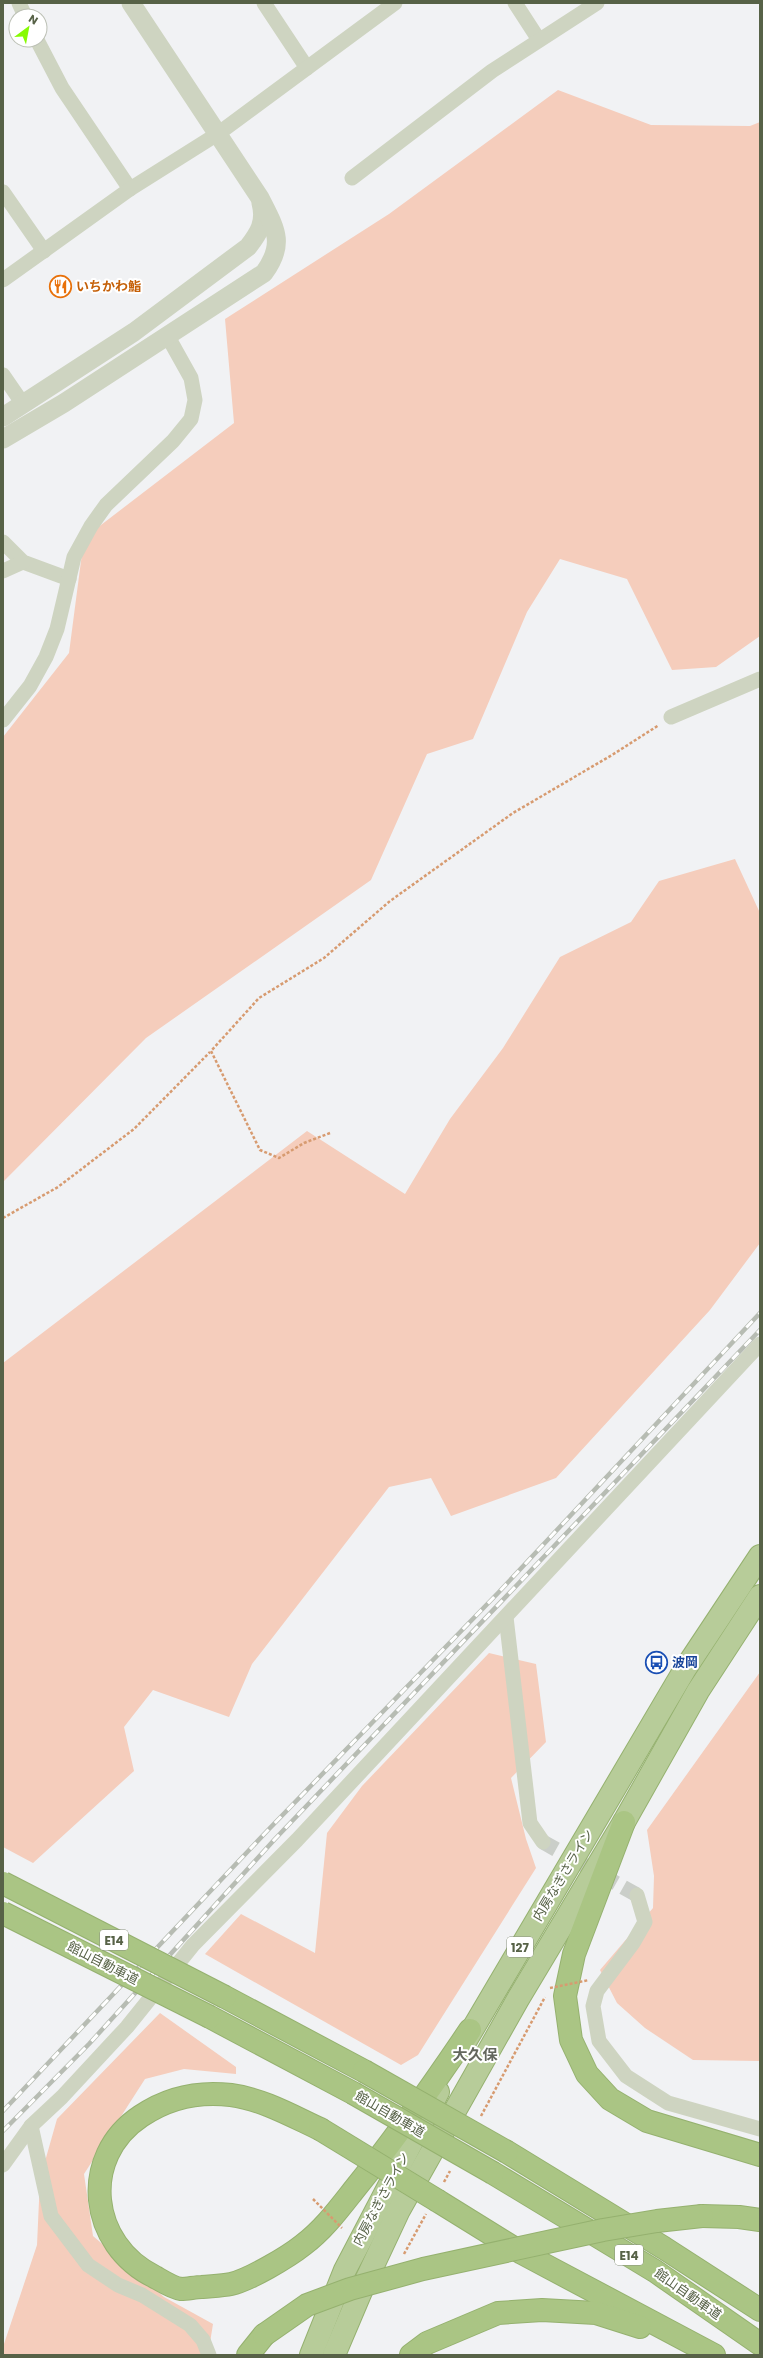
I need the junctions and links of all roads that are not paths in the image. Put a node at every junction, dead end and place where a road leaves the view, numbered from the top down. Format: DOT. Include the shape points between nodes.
graph roads {
  1 [pos="131,3"];
  2 [pos="264,3"];
  3 [pos="394,3"];
  4 [pos="515,3"];
  5 [pos="596,3"];
  6 [pos="539,40"];
  7 [pos="41,48"];
  8 [pos="307,68"];
  9 [pos="219,133"];
  10 [pos="352,178"];
  11 [pos="130,190"];
  12 [pos="3,192"];
  13 [pos="260,198"];
  14 [pos="44,251"];
  15 [pos="3,280"];
  16 [pos="167,335"];
  17 [pos="3,375"];
  18 [pos="23,404"];
  19 [pos="3,417"];
  20 [pos="3,439"];
  21 [pos="3,542"];
  22 [pos="23,562"];
  23 [pos="3,571"];
  24 [pos="69,579"];
  25 [pos="760,679"];
  26 [pos="671,717"];
  27 [pos="3,720"];
  28 [pos="760,1344"];
  29 [pos="760,1556"];
  30 [pos="760,1596"];
  31 [pos="506,1617"];
  32 [pos="624,1822"];
  33 [pos="543,1842"];
  34 [pos="3,1883"];
  35 [pos="637,1895"];
  36 [pos="3,1913"];
  37 [pos="470,2030"];
  38 [pos="31,2126"];
  39 [pos="760,2129"];
  40 [pos="760,2155"];
  41 [pos="3,2165"];
  42 [pos="760,2220"];
  43 [pos="760,2310"];
  44 [pos="760,2344"];
  45 [pos="209,2355"];
  46 [pos="248,2355"];
  47 [pos="311,2355"];
  48 [pos="334,2355"];
  49 [pos="411,2355"];
  50 [pos="708,2355"];
  51 [pos="714,2355"];
  1 -- 9 [label="street"];
  2 -- 8 [label="street"];
  3 -- 8 [label="street"];
  4 -- 6 [label="street"];
  5 -- 6 [label="street"];
  6 -- 10 [label="street" via="492,71"];
  7 -- 11 [label="street" via="62,88"];
  8 -- 9 [label="street"];
  9 -- 11 [label="street"];
  9 -- 13 [label="street"];
  11 -- 14 [label="street"];
  12 -- 14 [label="street"];
  13 -- 16 [label="street" via="274,226 278,244 274,260 264,273"];
  13 -- 18 [label="street" via="263,222 259,233 248,246 134,332"];
  14 -- 15 [label="street"];
  16 -- 20 [label="street" via="64,403"];
  16 -- 24 [label="street" via="191,378 195,400 191,420 173,442 106,505 74,557"];
  17 -- 18 [label="street"];
  18 -- 19 [label="street"];
  21 -- 22 [label="street"];
  22 -- 23 [label="street"];
  22 -- 24 [label="street"];
  24 -- 27 [label="street" via="57,629 46,657 30,686"];
  25 -- 26 [label="street"];
  28 -- 31 [label="street"];
  29 -- 37 [label="highway, 内房なぎさライン / 127" via="685,1669"];
  30 -- 32 [label="highway, 内房なぎさライン / 127" via="698,1691"];
  31 -- 33 [label="street" via="530,1823"];
  31 -- 38 [label="street" via="297,1840 193,1945 126,2027 62,2097"];
  32 -- 40 [label="highway" via="574,1954 565,1996 571,2040 587,2074 610,2099 647,2121"];
  32 -- 48 [label="highway, 内房なぎさライン / 127" via="518,1999 399,2210"];
  34 -- 43 [label="highway, 館山自動車道 / E14, bridge" via="364,2071 507,2152"];
  35 -- 39 [label="street" via="645,1922 633,1943 597,1991 593,2006 599,2041 626,2076 668,2103"];
  36 -- 44 [label="highway, 館山自動車道 / E14, bridge" via="210,2017 353,2093 493,2173 655,2271"];
  37 -- 47 [label="highway, 内房なぎさライン / 127" via="345,2270"];
  37 -- 51 [label="highway, bridge" via="387,2150 331,2220 303,2246 267,2268 231,2284 180,2289 142,2271 124,2256 106,2228 99,2198 102,2172 109,2150 129,2124 168,2100 195,2094 232,2096 274,2107 320,2129 438,2201 522,2253"];
  38 -- 41 [label="street"];
  38 -- 45 [label="street" via="51,2216 88,2265 118,2285 142,2295 190,2325 203,2340"];
  42 -- 46 [label="highway, bridge" via="702,2216 657,2221 549,2241 401,2275 350,2289 307,2305 264,2335"];
  49 -- 50 [label="highway" via="427,2343 498,2313 542,2310 596,2313 650,2330"];
}
